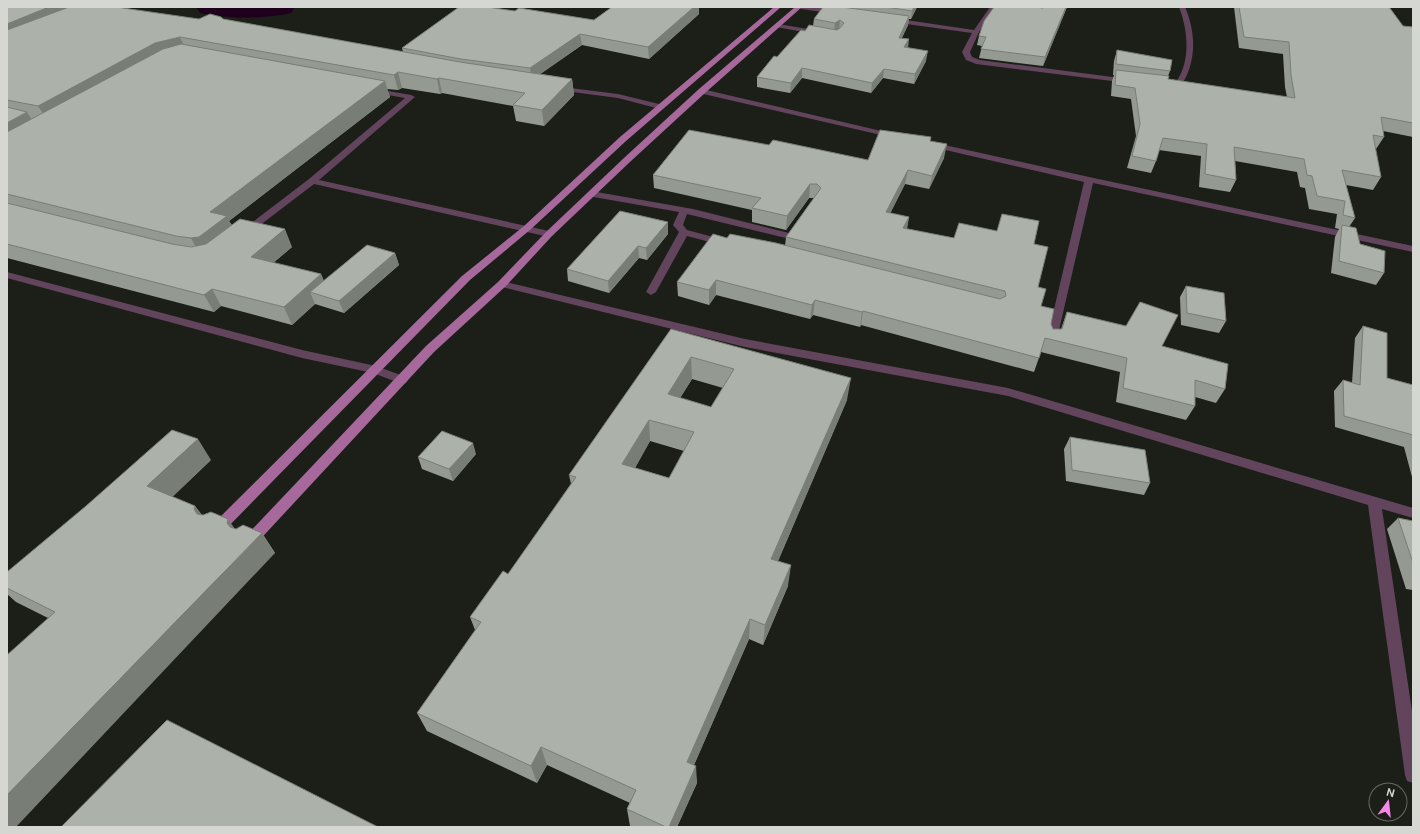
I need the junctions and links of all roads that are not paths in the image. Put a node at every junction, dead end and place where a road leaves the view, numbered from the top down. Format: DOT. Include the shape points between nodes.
graph roads {
  1 [pos="778,7"];
  2 [pos="994,7"];
  3 [pos="1182,7"];
  4 [pos="798,8"];
  5 [pos="844,16"];
  6 [pos="885,19"];
  7 [pos="778,26"];
  8 [pos="976,32"];
  9 [pos="829,35"];
  10 [pos="1139,82"];
  11 [pos="1162,84"];
  12 [pos="551,87"];
  13 [pos="365,89"];
  14 [pos="702,92"];
  15 [pos="660,107"];
  16 [pos="903,138"];
  17 [pos="918,141"];
  18 [pos="1089,180"];
  19 [pos="312,181"];
  20 [pos="591,194"];
  21 [pos="684,211"];
  22 [pos="795,226"];
  23 [pos="527,228"];
  24 [pos="684,232"];
  25 [pos="549,234"];
  26 [pos="236,238"];
  27 [pos="732,244"];
  28 [pos="1413,249"];
  29 [pos="7,275"];
  30 [pos="502,284"];
  31 [pos="651,292"];
  32 [pos="1052,339"];
  33 [pos="376,370"];
  34 [pos="402,380"];
  35 [pos="1374,501"];
  36 [pos="1413,514"];
  37 [pos="218,529"];
  38 [pos="249,542"];
  39 [pos="1413,775"];
  1 -- 15 [label="main road"];
  2 -- 8 [label="street"];
  3 -- 11 [label="street" via="1189,24 1187,64 1182,80 1178,84"];
  4 -- 5 [label="street"];
  4 -- 7 [label="main road"];
  6 -- 8 [label="street"];
  7 -- 9 [label="street"];
  7 -- 14 [label="main road"];
  8 -- 10 [label="street" via="966,52 969,58 979,62"];
  12 -- 15 [label="street" via="618,96"];
  13 -- 19 [label="street" via="411,98"];
  14 -- 16 [label="street"];
  14 -- 20 [label="main road"];
  15 -- 23 [label="main road"];
  17 -- 18 [label="street"];
  18 -- 28 [label="street"];
  18 -- 32 [label="street"];
  19 -- 23 [label="street"];
  19 -- 26 [label="street"];
  20 -- 21 [label="street"];
  20 -- 25 [label="main road"];
  21 -- 22 [label="street" via="756,227 788,239"];
  21 -- 24 [label="street" via="678,225"];
  23 -- 25 [label="street"];
  23 -- 33 [label="main road" via="466,278"];
  24 -- 27 [label="street"];
  24 -- 31 [label="street"];
  25 -- 30 [label="main road"];
  29 -- 33 [label="street" via="302,354"];
  30 -- 34 [label="main road" via="430,349"];
  30 -- 35 [label="street" via="745,343 1008,392"];
  33 -- 34 [label="street"];
  33 -- 37 [label="main road"];
  34 -- 38 [label="main road"];
  35 -- 36 [label="street"];
  35 -- 39 [label="street"];
}
